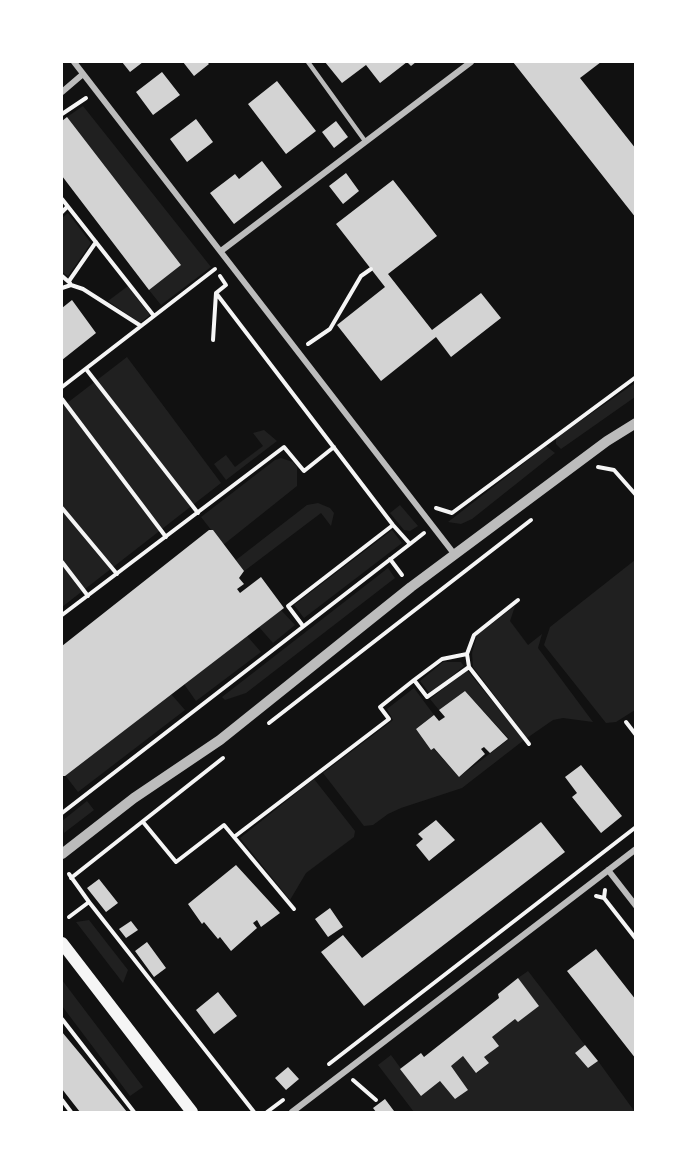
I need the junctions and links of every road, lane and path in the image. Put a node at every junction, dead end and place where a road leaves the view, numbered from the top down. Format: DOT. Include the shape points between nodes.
graph roads {
  1 [pos="74,62"];
  2 [pos="308,62"];
  3 [pos="471,62"];
  4 [pos="83,74"];
  5 [pos="62,92"];
  6 [pos="365,141"];
  7 [pos="62,200"];
  8 [pos="67,207"];
  9 [pos="62,212"];
  10 [pos="96,242"];
  11 [pos="221,251"];
  12 [pos="214,269"];
  13 [pos="371,269"];
  14 [pos="62,276"];
  15 [pos="220,276"];
  16 [pos="70,283"];
  17 [pos="62,288"];
  18 [pos="216,293"];
  19 [pos="154,316"];
  20 [pos="141,326"];
  21 [pos="300,335"];
  22 [pos="213,340"];
  23 [pos="308,345"];
  24 [pos="314,354"];
  25 [pos="86,369"];
  26 [pos="636,377"];
  27 [pos="62,387"];
  28 [pos="62,399"];
  29 [pos="636,423"];
  30 [pos="334,447"];
  31 [pos="590,474"];
  32 [pos="636,495"];
  33 [pos="433,507"];
  34 [pos="62,508"];
  35 [pos="198,513"];
  36 [pos="452,513"];
  37 [pos="534,517"];
  38 [pos="393,525"];
  39 [pos="433,526"];
  40 [pos="166,537"];
  41 [pos="410,544"];
  42 [pos="455,555"];
  43 [pos="62,562"];
  44 [pos="117,574"];
  45 [pos="88,596"];
  46 [pos="518,600"];
  47 [pos="62,615"];
  48 [pos="303,626"];
  49 [pos="467,654"];
  50 [pos="470,667"];
  51 [pos="414,680"];
  52 [pos="626,722"];
  53 [pos="264,727"];
  54 [pos="636,735"];
  55 [pos="529,744"];
  56 [pos="224,754"];
  57 [pos="62,813"];
  58 [pos="143,822"];
  59 [pos="636,828"];
  60 [pos="234,837"];
  61 [pos="636,849"];
  62 [pos="62,854"];
  63 [pos="608,870"];
  64 [pos="604,898"];
  65 [pos="88,902"];
  66 [pos="636,906"];
  67 [pos="294,909"];
  68 [pos="69,917"];
  69 [pos="636,939"];
  70 [pos="62,943"];
  71 [pos="62,1019"];
  72 [pos="324,1069"];
  73 [pos="352,1080"];
  74 [pos="286,1098"];
  75 [pos="62,1100"];
  76 [pos="376,1100"];
  77 [pos="71,1113"];
  78 [pos="134,1113"];
  79 [pos="192,1113"];
  80 [pos="254,1113"];
  81 [pos="267,1113"];
  82 [pos="292,1113"];
  1 -- 4 [label="street"];
  2 -- 6 [label="lane"];
  3 -- 6 [label="street"];
  4 -- 5 [label="street"];
  4 -- 11 [label="street"];
  6 -- 11 [label="street"];
  7 -- 8 [label="path"];
  8 -- 9 [label="path"];
  8 -- 10 [label="path"];
  10 -- 16 [label="path"];
  10 -- 19 [label="path"];
  11 -- 39 [label="street"];
  12 -- 19 [label="path"];
  13 -- 23 [label="path" via="361,276 330,328"];
  14 -- 16 [label="path"];
  15 -- 18 [label="path" via="226,285"];
  16 -- 17 [label="path"];
  16 -- 20 [label="path"];
  18 -- 22 [label="path"];
  18 -- 30 [label="path"];
  19 -- 20 [label="path"];
  20 -- 25 [label="path"];
  21 -- 23 [label="path"];
  23 -- 24 [label="path"];
  25 -- 27 [label="path"];
  25 -- 35 [label="path"];
  26 -- 36 [label="path"];
  28 -- 40 [label="path"];
  29 -- 42 [label="street"];
  30 -- 35 [label="path" via="304,471 284,447"];
  30 -- 38 [label="path"];
  31 -- 32 [label="path" via="599,467 609,468"];
  33 -- 36 [label="path"];
  34 -- 44 [label="path"];
  35 -- 40 [label="path"];
  36 -- 39 [label="path"];
  37 -- 53 [label="path"];
  38 -- 41 [label="path"];
  38 -- 48 [label="path" via="288,606"];
  39 -- 41 [label="path"];
  39 -- 42 [label="street"];
  40 -- 44 [label="path"];
  41 -- 48 [label="path"];
  42 -- 62 [label="street" via="220,740 134,798"];
  43 -- 45 [label="path"];
  44 -- 45 [label="path"];
  45 -- 47 [label="path"];
  46 -- 49 [label="path" via="474,635"];
  48 -- 57 [label="path"];
  49 -- 50 [label="path"];
  49 -- 51 [label="path" via="442,659"];
  50 -- 51 [label="path" via="428,698"];
  50 -- 55 [label="path"];
  51 -- 60 [label="path" via="380,707 389,719"];
  52 -- 54 [label="path"];
  56 -- 58 [label="path"];
  58 -- 60 [label="path" via="176,862 224,825"];
  58 -- 65 [label="path" via="70,876"];
  59 -- 72 [label="path"];
  60 -- 67 [label="path"];
  61 -- 63 [label="street"];
  63 -- 66 [label="street"];
  63 -- 82 [label="street"];
  64 -- 69 [label="path"];
  65 -- 68 [label="path"];
  65 -- 80 [label="path"];
  70 -- 79 [label="main road"];
  71 -- 78 [label="path"];
  73 -- 76 [label="path"];
  74 -- 81 [label="path"];
  75 -- 77 [label="path"];
}
